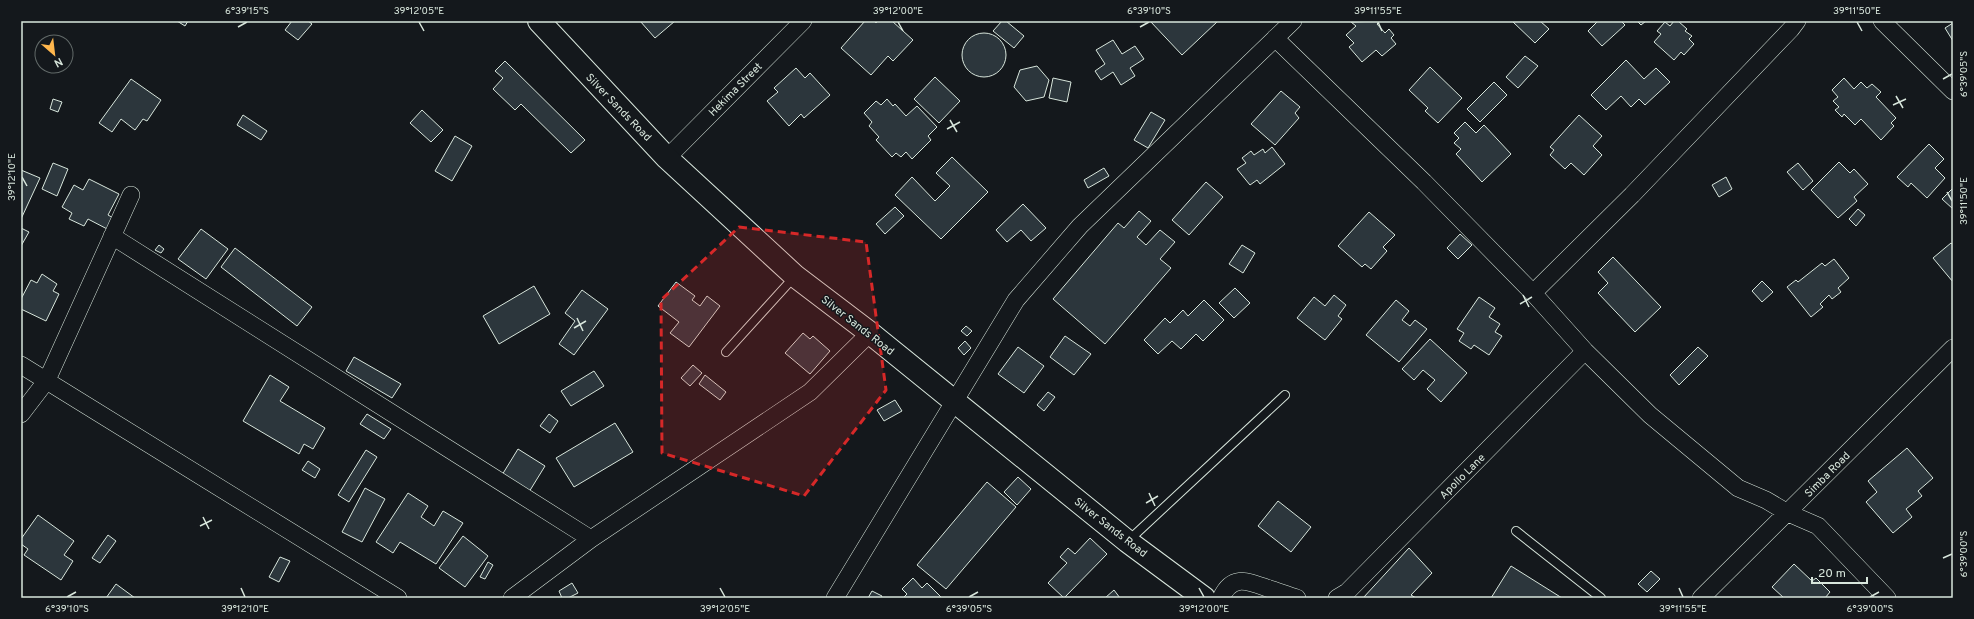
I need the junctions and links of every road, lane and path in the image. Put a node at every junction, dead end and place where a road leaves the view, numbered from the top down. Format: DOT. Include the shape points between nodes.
graph roads {
  1 [pos="538,21"];
  2 [pos="803,21"];
  3 [pos="1293,21"];
  4 [pos="1797,21"];
  5 [pos="1882,21"];
  6 [pos="1275,38"];
  7 [pos="1953,91"];
  8 [pos="667,158"];
  9 [pos="131,195"];
  10 [pos="112,236"];
  11 [pos="795,276"];
  12 [pos="1533,293"];
  13 [pos="870,334"];
  14 [pos="1953,348"];
  15 [pos="1585,351"];
  16 [pos="726,352"];
  17 [pos="21,365"];
  18 [pos="46,380"];
  19 [pos="1285,395"];
  20 [pos="954,402"];
  21 [pos="21,414"];
  22 [pos="1788,513"];
  23 [pos="1516,530"];
  24 [pos="591,540"];
  25 [pos="1128,541"];
  26 [pos="398,598"];
  27 [pos="512,598"];
  28 [pos="835,598"];
  29 [pos="1204,598"];
  30 [pos="1221,598"];
  31 [pos="1297,598"];
  32 [pos="1337,598"];
  33 [pos="1601,598"];
  34 [pos="1701,598"];
  35 [pos="1887,598"];
  1 -- 8 [label="street, Silver Sands Road"];
  2 -- 8 [label="street, Hekima Street"];
  3 -- 6 [label="street"];
  4 -- 12 [label="street" via="1632,195"];
  5 -- 7 [label="street"];
  6 -- 12 [label="street" via="1424,182"];
  6 -- 20 [label="street" via="1080,226 1016,300"];
  8 -- 11 [label="street, Silver Sands Road"];
  9 -- 10 [label="street"];
  10 -- 18 [label="street"];
  10 -- 24 [label="street"];
  11 -- 13 [label="street, Silver Sands Road"];
  11 -- 16 [label="lane"];
  12 -- 15 [label="street"];
  13 -- 20 [label="street, Silver Sands Road"];
  13 -- 24 [label="street" via="810,392"];
  14 -- 22 [label="street, Simba Road"];
  15 -- 22 [label="street" via="1650,415 1738,488"];
  15 -- 32 [label="street, Apollo Lane" via="1347,592"];
  17 -- 18 [label="street"];
  18 -- 21 [label="street"];
  18 -- 26 [label="street"];
  19 -- 25 [label="lane"];
  20 -- 25 [label="street, Silver Sands Road"];
  20 -- 28 [label="street"];
  22 -- 34 [label="street, Simba Road"];
  22 -- 35 [label="street" via="1818,526"];
  23 -- 33 [label="lane"];
  24 -- 27 [label="street"];
  25 -- 29 [label="street, Silver Sands Road"];
  30 -- 31 [label="street" via="1225,590 1236,581 1246,580"];
}
